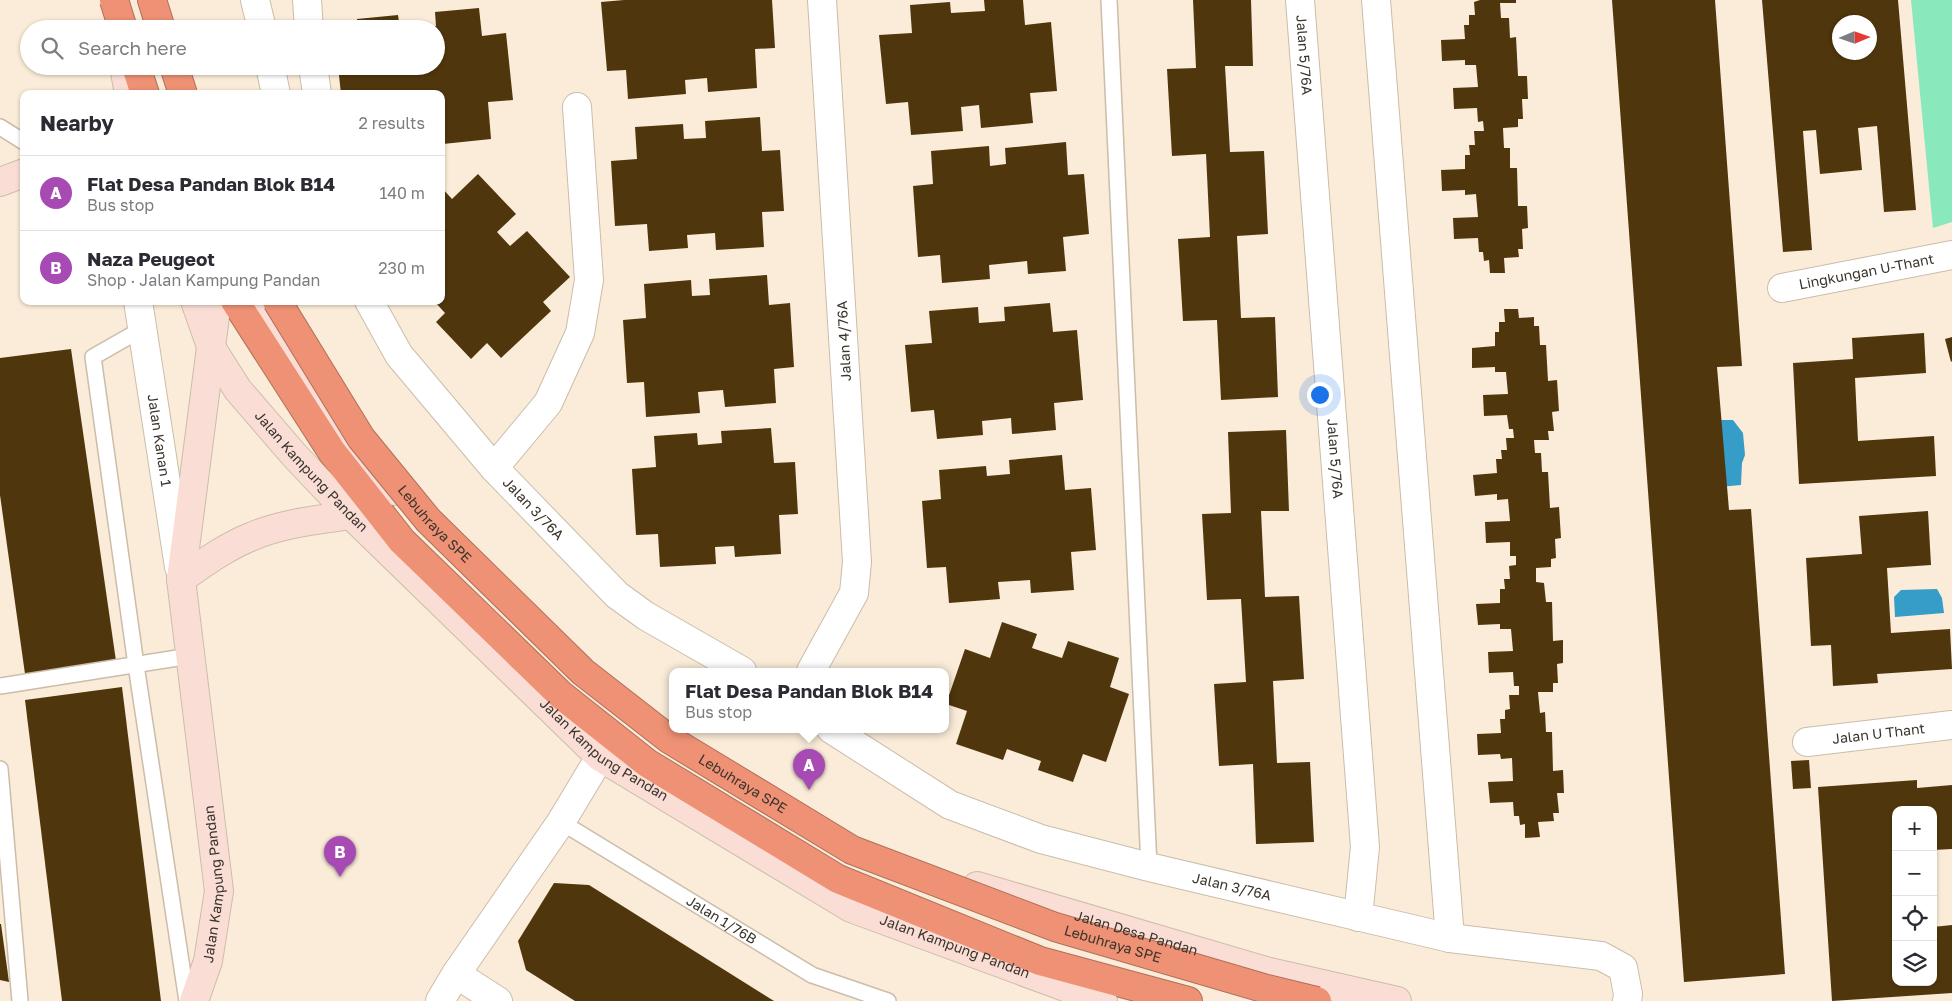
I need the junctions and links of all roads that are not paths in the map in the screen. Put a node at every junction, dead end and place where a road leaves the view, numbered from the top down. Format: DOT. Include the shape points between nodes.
graph roads {
  1 [pos="114,0"];
  2 [pos="255,0"];
  3 [pos="307,0"];
  4 [pos="822,0"];
  5 [pos="1109,0"];
  6 [pos="1300,0"];
  7 [pos="1376,0"];
  8 [pos="117,20"];
  9 [pos="120,20"];
  10 [pos="260,20"];
  11 [pos="309,20"];
  12 [pos="174,75"];
  13 [pos="176,75"];
  14 [pos="272,75"];
  15 [pos="314,75"];
  16 [pos="175,90"];
  17 [pos="181,90"];
  18 [pos="275,90"];
  19 [pos="316,90"];
  20 [pos="577,107"];
  21 [pos="0,126"];
  22 [pos="20,139"];
  23 [pos="20,174"];
  24 [pos="0,182"];
  25 [pos="1952,254"];
  26 [pos="1782,288"];
  27 [pos="139,305"];
  28 [pos="196,305"];
  29 [pos="217,305"];
  30 [pos="238,305"];
  31 [pos="261,305"];
  32 [pos="279,305"];
  33 [pos="371,305"];
  34 [pos="142,328"];
  35 [pos="212,349"];
  36 [pos="494,468"];
  37 [pos="351,515"];
  38 [pos="181,579"];
  39 [pos="190,656"];
  40 [pos="136,665"];
  41 [pos="737,668"];
  42 [pos="814,668"];
  43 [pos="0,686"];
  44 [pos="1952,725"];
  45 [pos="837,733"];
  46 [pos="1807,742"];
  47 [pos="600,756"];
  48 [pos="0,769"];
  49 [pos="561,822"];
  50 [pos="878,856"];
  51 [pos="1149,867"];
  52 [pos="1358,917"];
  53 [pos="1450,938"];
  54 [pos="456,974"];
  55 [pos="1074,996"];
  56 [pos="20,1001"];
  57 [pos="187,1001"];
  58 [pos="194,1001"];
  59 [pos="440,1001"];
  60 [pos="498,1001"];
  61 [pos="888,1001"];
  62 [pos="1103,1001"];
  63 [pos="1188,1001"];
  64 [pos="1277,1001"];
  65 [pos="1317,1001"];
  66 [pos="1397,1001"];
  67 [pos="1627,1001"];
  1 -- 8 [label="street"];
  1 -- 9 [label="highway, bridge"];
  2 -- 10 [label="street"];
  3 -- 11 [label="street"];
  4 -- 42 [label="street, Jalan 4/76A" via="857,562 854,593"];
  5 -- 51 [label="lane"];
  6 -- 52 [label="street, Jalan 5/76A" via="1365,848"];
  7 -- 53 [label="street"];
  12 -- 16 [label="street"];
  13 -- 17 [label="highway, bridge"];
  14 -- 18 [label="street"];
  15 -- 19 [label="street"];
  20 -- 36 [label="street" via="589,280 580,333 548,403"];
  21 -- 22 [label="lane"];
  23 -- 24 [label="street"];
  25 -- 26 [label="street, Lingkungan U-Thant"];
  27 -- 34 [label="street, Jalan Kanan 1"];
  28 -- 35 [label="street, Jalan Kampung Pandan"];
  29 -- 35 [label="street"];
  30 -- 63 [label="highway" via="332,452 402,541 561,695 647,763 838,879 1040,961"];
  31 -- 50 [label="street" via="293,379 367,467 634,714"];
  32 -- 65 [label="highway, Lebuhraya SPE, bridge" via="361,438 428,520 583,672 669,739 852,850 1055,927"];
  33 -- 36 [label="street, Jalan 3/76A" via="399,356"];
  34 -- 38 [label="street, Jalan Kanan 1"];
  34 -- 40 [label="lane" via="93,357"];
  35 -- 37 [label="street, Jalan Kampung Pandan" via="238,390 294,456"];
  35 -- 38 [label="street, Jalan Kampung Pandan"];
  36 -- 41 [label="street, Jalan 3/76A" via="617,595 646,616"];
  37 -- 38 [label="street" via="286,526 253,536 225,549"];
  37 -- 47 [label="street, Jalan Kampung Pandan"];
  38 -- 39 [label="street, Jalan Kampung Pandan"];
  39 -- 40 [label="lane"];
  39 -- 58 [label="street, Jalan Kampung Pandan" via="220,891 208,961"];
  40 -- 43 [label="lane"];
  40 -- 57 [label="lane"];
  44 -- 46 [label="street, Jalan U Thant"];
  45 -- 51 [label="street, Jalan 3/76A" via="950,805 1041,839"];
  47 -- 49 [label="street"];
  47 -- 55 [label="street, Jalan Kampung Pandan" via="851,908"];
  48 -- 56 [label="lane"];
  49 -- 54 [label="street"];
  49 -- 61 [label="lane, Jalan 1/76B" via="812,975"];
  50 -- 64 [label="street" via="988,909"];
  50 -- 66 [label="street, Jalan Desa Pandan" via="1269,972"];
  51 -- 52 [label="street, Jalan 3/76A"];
  52 -- 53 [label="street, Jalan 3/76A"];
  53 -- 67 [label="street, Jalan 3/76A" via="1601,956 1623,968"];
  54 -- 59 [label="street"];
  54 -- 60 [label="street"];
  55 -- 62 [label="street, Jalan Kampung Pandan"];
}
